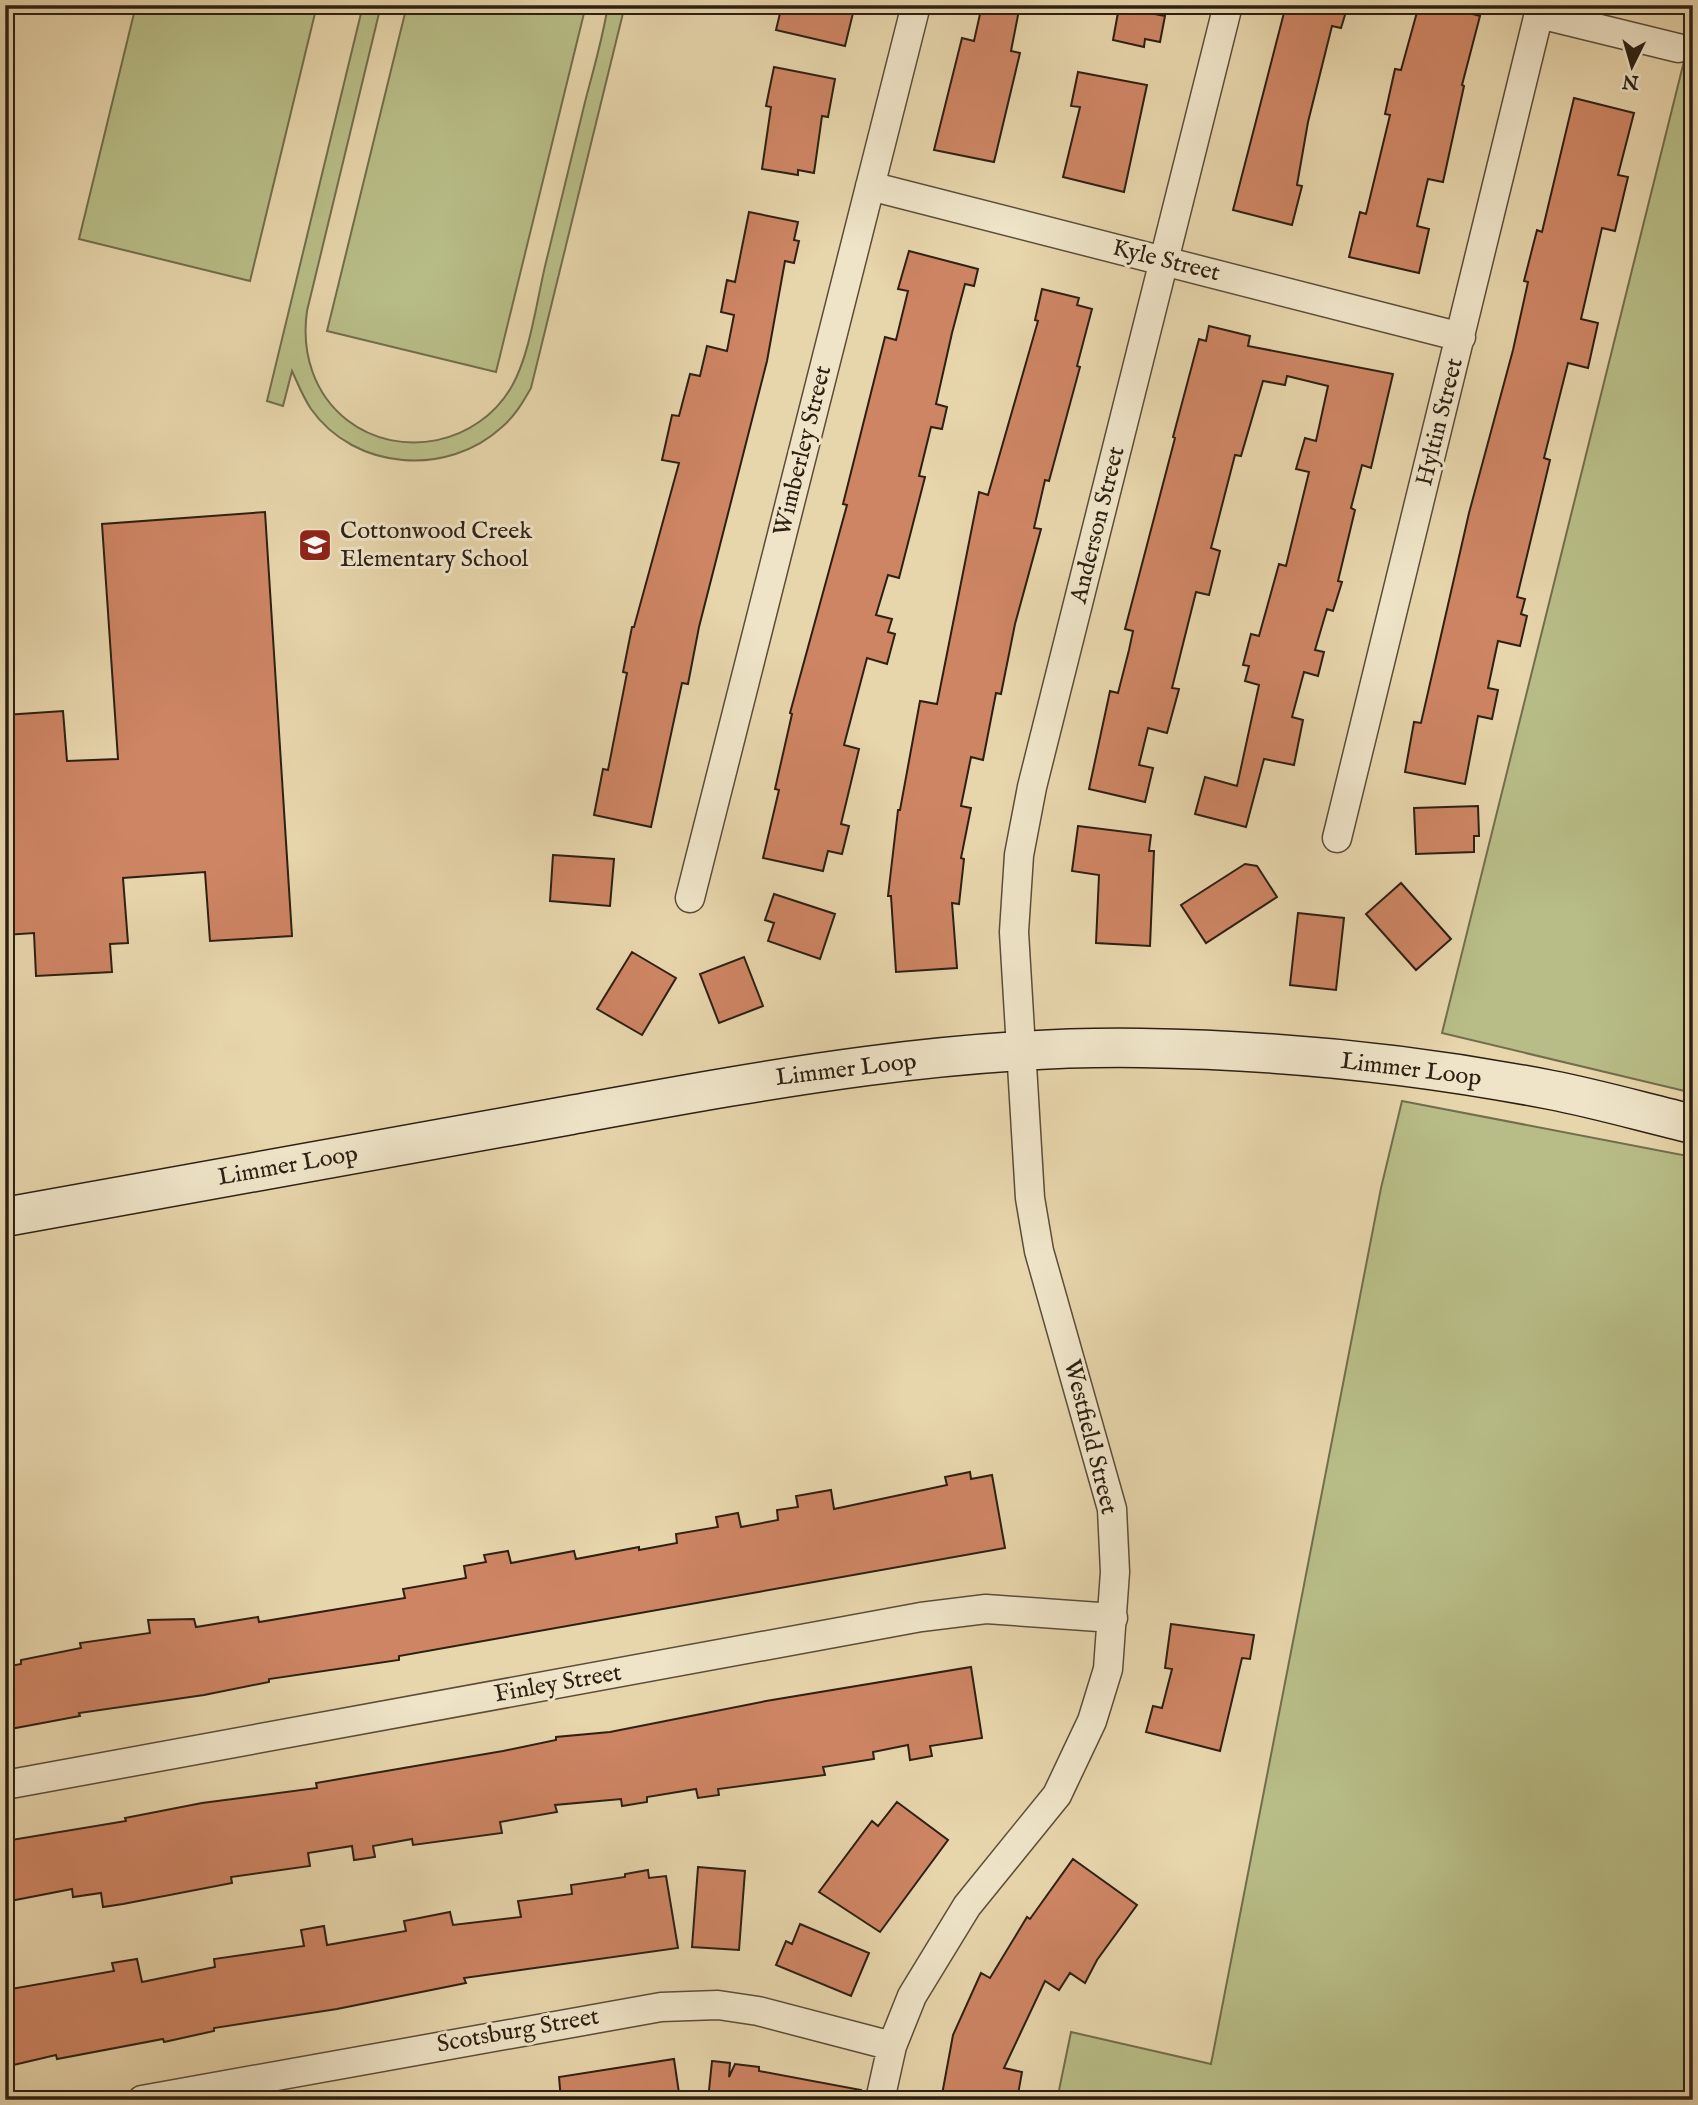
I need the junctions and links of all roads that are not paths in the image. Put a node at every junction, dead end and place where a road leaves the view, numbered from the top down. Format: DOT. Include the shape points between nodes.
graph roads {
  1 [pos="916,5"];
  2 [pos="1228,5"];
  3 [pos="1540,10"];
  4 [pos="1678,48"];
  5 [pos="870,186"];
  6 [pos="1164,261"];
  7 [pos="1461,337"];
  8 [pos="1337,838"];
  9 [pos="690,898"];
  10 [pos="1022,1052"];
  11 [pos="1693,1124"];
  12 [pos="5,1217"];
  13 [pos="1113,1618"];
  14 [pos="5,1785"];
  15 [pos="892,2046"];
  16 [pos="142,2100"];
  17 [pos="880,2100"];
  1 -- 5 [label="street, Wimberley Street"];
  2 -- 6 [label="street, Anderson Street"];
  3 -- 4 [label="street"];
  3 -- 7 [label="street, Hyltin Street"];
  5 -- 6 [label="street, Kyle Street"];
  5 -- 9 [label="street, Wimberley Street"];
  6 -- 7 [label="street, Kyle Street"];
  6 -- 10 [label="street, Anderson Street" via="1019,855 1014,932"];
  7 -- 8 [label="street, Hyltin Street"];
  10 -- 11 [label="street, Limmer Loop" via="1139,1048 1269,1053 1375,1064 1553,1090"];
  10 -- 12 [label="street, Limmer Loop" via="864,1064"];
  10 -- 13 [label="street, Westfield Street" via="1030,1198 1039,1251 1112,1509"];
  13 -- 14 [label="street, Finley Street" via="986,1609 922,1617"];
  13 -- 15 [label="street, Westfield Street" via="1108,1669 1074,1763 1057,1795 967,1906 912,1997"];
  15 -- 16 [label="street, Scotsburg Street" via="758,2011 718,2005 661,2007"];
  15 -- 17 [label="street, Westfield Street"];
}
